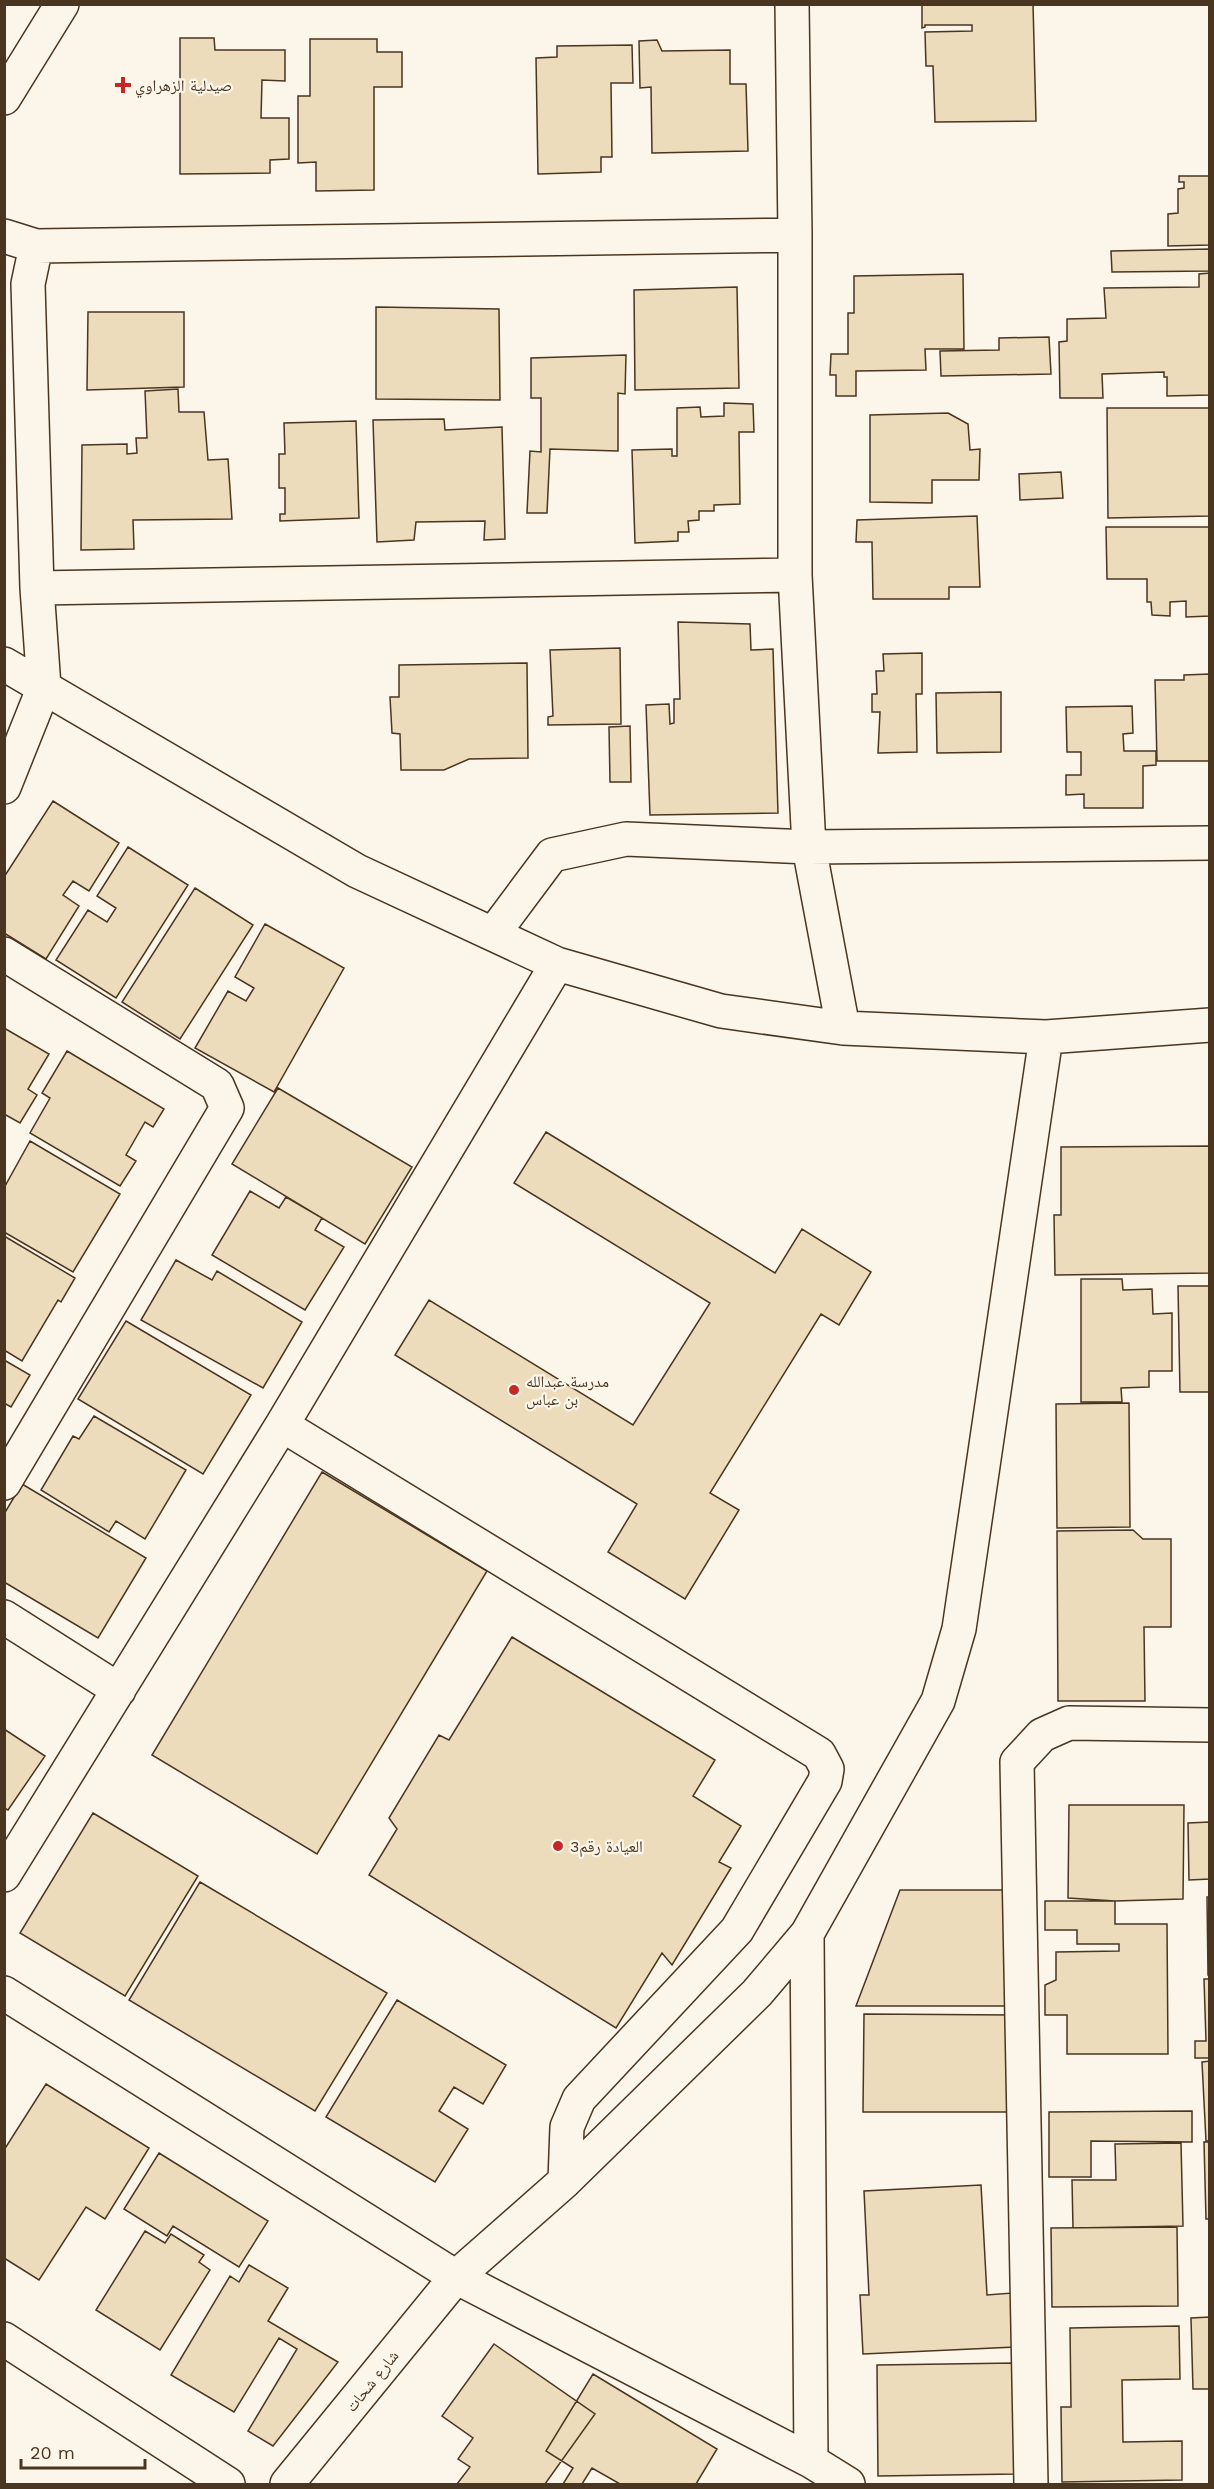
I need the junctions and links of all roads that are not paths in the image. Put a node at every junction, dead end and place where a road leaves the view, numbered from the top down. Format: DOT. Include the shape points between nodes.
graph roads {
  1 [pos="62,4"];
  2 [pos="792,4"];
  3 [pos="4,98"];
  4 [pos="795,235"];
  5 [pos="4,236"];
  6 [pos="36,246"];
  7 [pos="795,575"];
  8 [pos="37,588"];
  9 [pos="4,663"];
  10 [pos="44,687"];
  11 [pos="4,787"];
  12 [pos="1209,843"];
  13 [pos="810,847"];
  14 [pos="493,934"];
  15 [pos="4,954"];
  16 [pos="557,964"];
  17 [pos="1209,1025"];
  18 [pos="843,1028"];
  19 [pos="1046,1037"];
  20 [pos="282,1425"];
  21 [pos="4,1483"];
  22 [pos="4,1617"];
  23 [pos="119,1690"];
  24 [pos="1209,1725"];
  25 [pos="15,1837"];
  26 [pos="4,1875"];
  27 [pos="807,1934"];
  28 [pos="4,1994"];
  29 [pos="565,2181"];
  30 [pos="456,2277"];
  31 [pos="4,2339"];
  32 [pos="812,2461"];
  33 [pos="228,2484"];
  34 [pos="287,2484"];
  35 [pos="848,2484"];
  36 [pos="1031,2484"];
  1 -- 3 [label="street"];
  2 -- 4 [label="street"];
  4 -- 6 [label="street"];
  4 -- 7 [label="street"];
  5 -- 6 [label="street"];
  6 -- 8 [label="street" via="28,285"];
  7 -- 8 [label="street"];
  7 -- 13 [label="street"];
  8 -- 10 [label="street"];
  9 -- 10 [label="street"];
  10 -- 11 [label="street"];
  10 -- 14 [label="street" via="357,871"];
  12 -- 13 [label="street"];
  13 -- 14 [label="street" via="626,839 552,855"];
  13 -- 18 [label="street"];
  14 -- 16 [label="street"];
  15 -- 21 [label="street" via="217,1085 227,1108"];
  16 -- 18 [label="street" via="721,1011"];
  16 -- 20 [label="street"];
  17 -- 19 [label="street"];
  18 -- 19 [label="street"];
  19 -- 27 [label="street, شارع شحات" via="959,1629 938,1701"];
  20 -- 23 [label="street"];
  20 -- 29 [label="street" via="819,1754 827,1769 825,1781 738,1930 579,2099 567,2127"];
  22 -- 23 [label="street"];
  23 -- 25 [label="street"];
  24 -- 36 [label="street" via="1070,1723 1042,1735 1017,1762"];
  25 -- 26 [label="street"];
  27 -- 29 [label="street, شارع شحات" via="757,1994"];
  27 -- 32 [label="street"];
  28 -- 30 [label="street"];
  29 -- 30 [label="street, شارع شحات"];
  30 -- 32 [label="street"];
  30 -- 34 [label="street, شارع شحات"];
  31 -- 33 [label="street"];
  32 -- 35 [label="street"];
}
